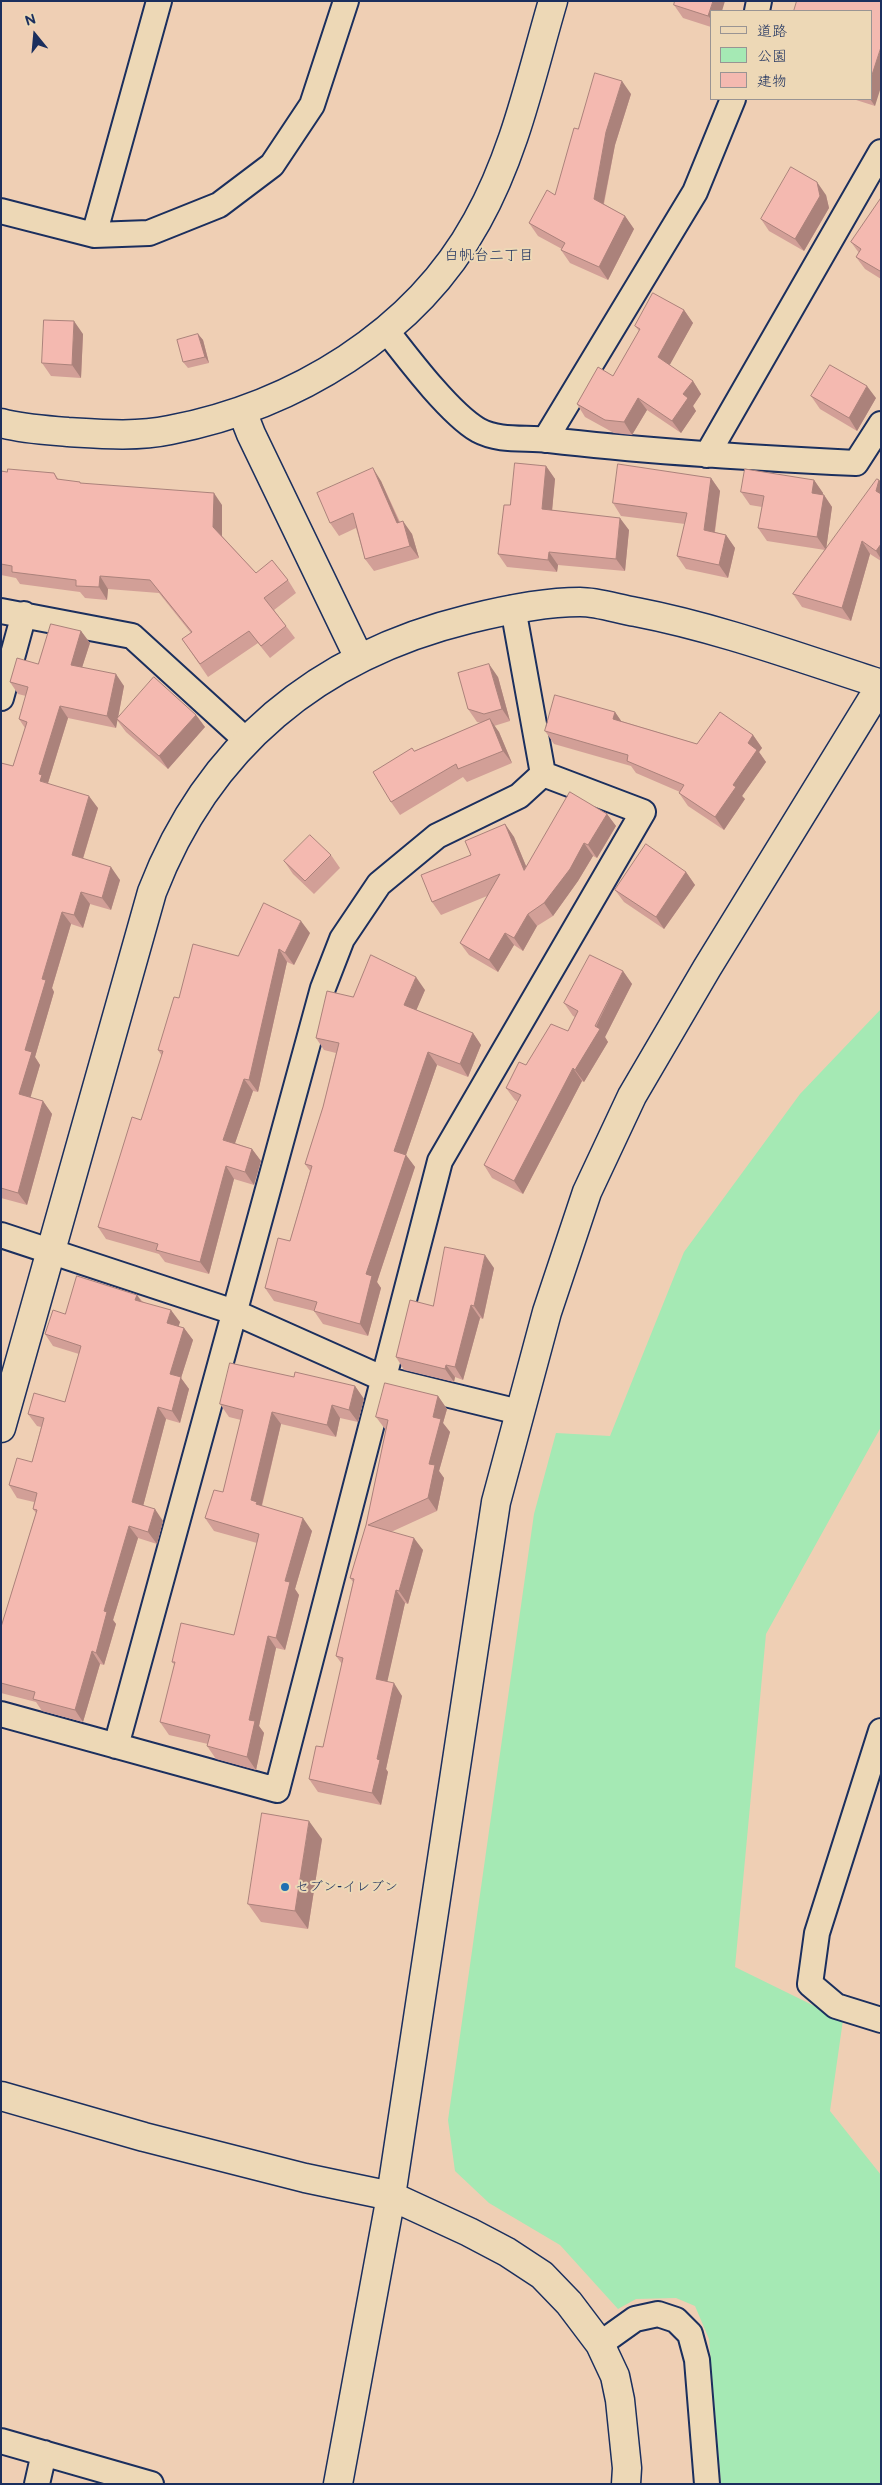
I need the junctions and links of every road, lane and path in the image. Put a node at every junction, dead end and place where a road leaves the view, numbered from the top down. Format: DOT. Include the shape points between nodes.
graph roads {
  1 [pos="159,1"];
  2 [pos="346,1"];
  3 [pos="553,1"];
  4 [pos="733,100"];
  5 [pos="881,152"];
  6 [pos="1,211"];
  7 [pos="94,235"];
  8 [pos="386,330"];
  9 [pos="242,411"];
  10 [pos="1,423"];
  11 [pos="881,424"];
  12 [pos="545,440"];
  13 [pos="707,455"];
  14 [pos="513,608"];
  15 [pos="1,610"];
  16 [pos="24,614"];
  17 [pos="359,658"];
  18 [pos="881,684"];
  19 [pos="1,698"];
  20 [pos="246,740"];
  21 [pos="543,774"];
  22 [pos="1,1235"];
  23 [pos="50,1250"];
  24 [pos="234,1312"];
  25 [pos="384,1378"];
  26 [pos="519,1412"];
  27 [pos="1,1428"];
  28 [pos="1,1714"];
  29 [pos="881,1731"];
  30 [pos="116,1746"];
  31 [pos="881,2020"];
  32 [pos="1,2096"];
  33 [pos="391,2196"];
  34 [pos="600,2344"];
  35 [pos="1,2441"];
  36 [pos="44,2453"];
  37 [pos="37,2484"];
  38 [pos="151,2484"];
  39 [pos="338,2484"];
  40 [pos="626,2484"];
  41 [pos="707,2484"];
  1 -- 7 [label="street"];
  2 -- 7 [label="street" via="312,105 272,165 219,205 194,216 149,233"];
  3 -- 8 [label="street" via="507,160 477,222 423,296"];
  4 -- 12 [label="street" via="694,192"];
  5 -- 13 [label="street"];
  6 -- 7 [label="street"];
  8 -- 9 [label="street" via="312,380"];
  8 -- 12 [label="street" via="454,409 479,430 504,438"];
  9 -- 10 [label="street" via="169,430 108,435 21,428"];
  9 -- 17 [label="street"];
  11 -- 13 [label="street" via="856,463"];
  12 -- 13 [label="street"];
  14 -- 17 [label="street" via="426,630"];
  14 -- 18 [label="street" via="581,602 676,620"];
  14 -- 21 [label="street"];
  15 -- 16 [label="street"];
  16 -- 19 [label="street"];
  16 -- 20 [label="street" via="132,636"];
  17 -- 20 [label="street" via="296,697"];
  18 -- 26 [label="street" via="632,1096 587,1192 547,1312"];
  20 -- 23 [label="street" via="188,814 159,874"];
  21 -- 24 [label="street" via="519,796 437,836 379,884 342,940 324,988"];
  21 -- 25 [label="street" via="643,812 440,1161"];
  22 -- 23 [label="street"];
  23 -- 24 [label="street"];
  23 -- 27 [label="street"];
  24 -- 25 [label="street"];
  24 -- 30 [label="street"];
  25 -- 26 [label="street"];
  25 -- 30 [label="street" via="277,1790"];
  26 -- 33 [label="street" via="496,1502"];
  28 -- 30 [label="street"];
  29 -- 31 [label="street" via="817,1933 810,1984 836,2006"];
  32 -- 33 [label="street" via="144,2138"];
  33 -- 34 [label="street" via="469,2232 542,2275"];
  33 -- 39 [label="street"];
  34 -- 40 [label="street" via="615,2376 620,2400"];
  34 -- 41 [label="street" via="635,2319 658,2314 676,2320 690,2334 697,2360"];
  35 -- 36 [label="street"];
  36 -- 37 [label="street"];
  36 -- 38 [label="street"];
}
